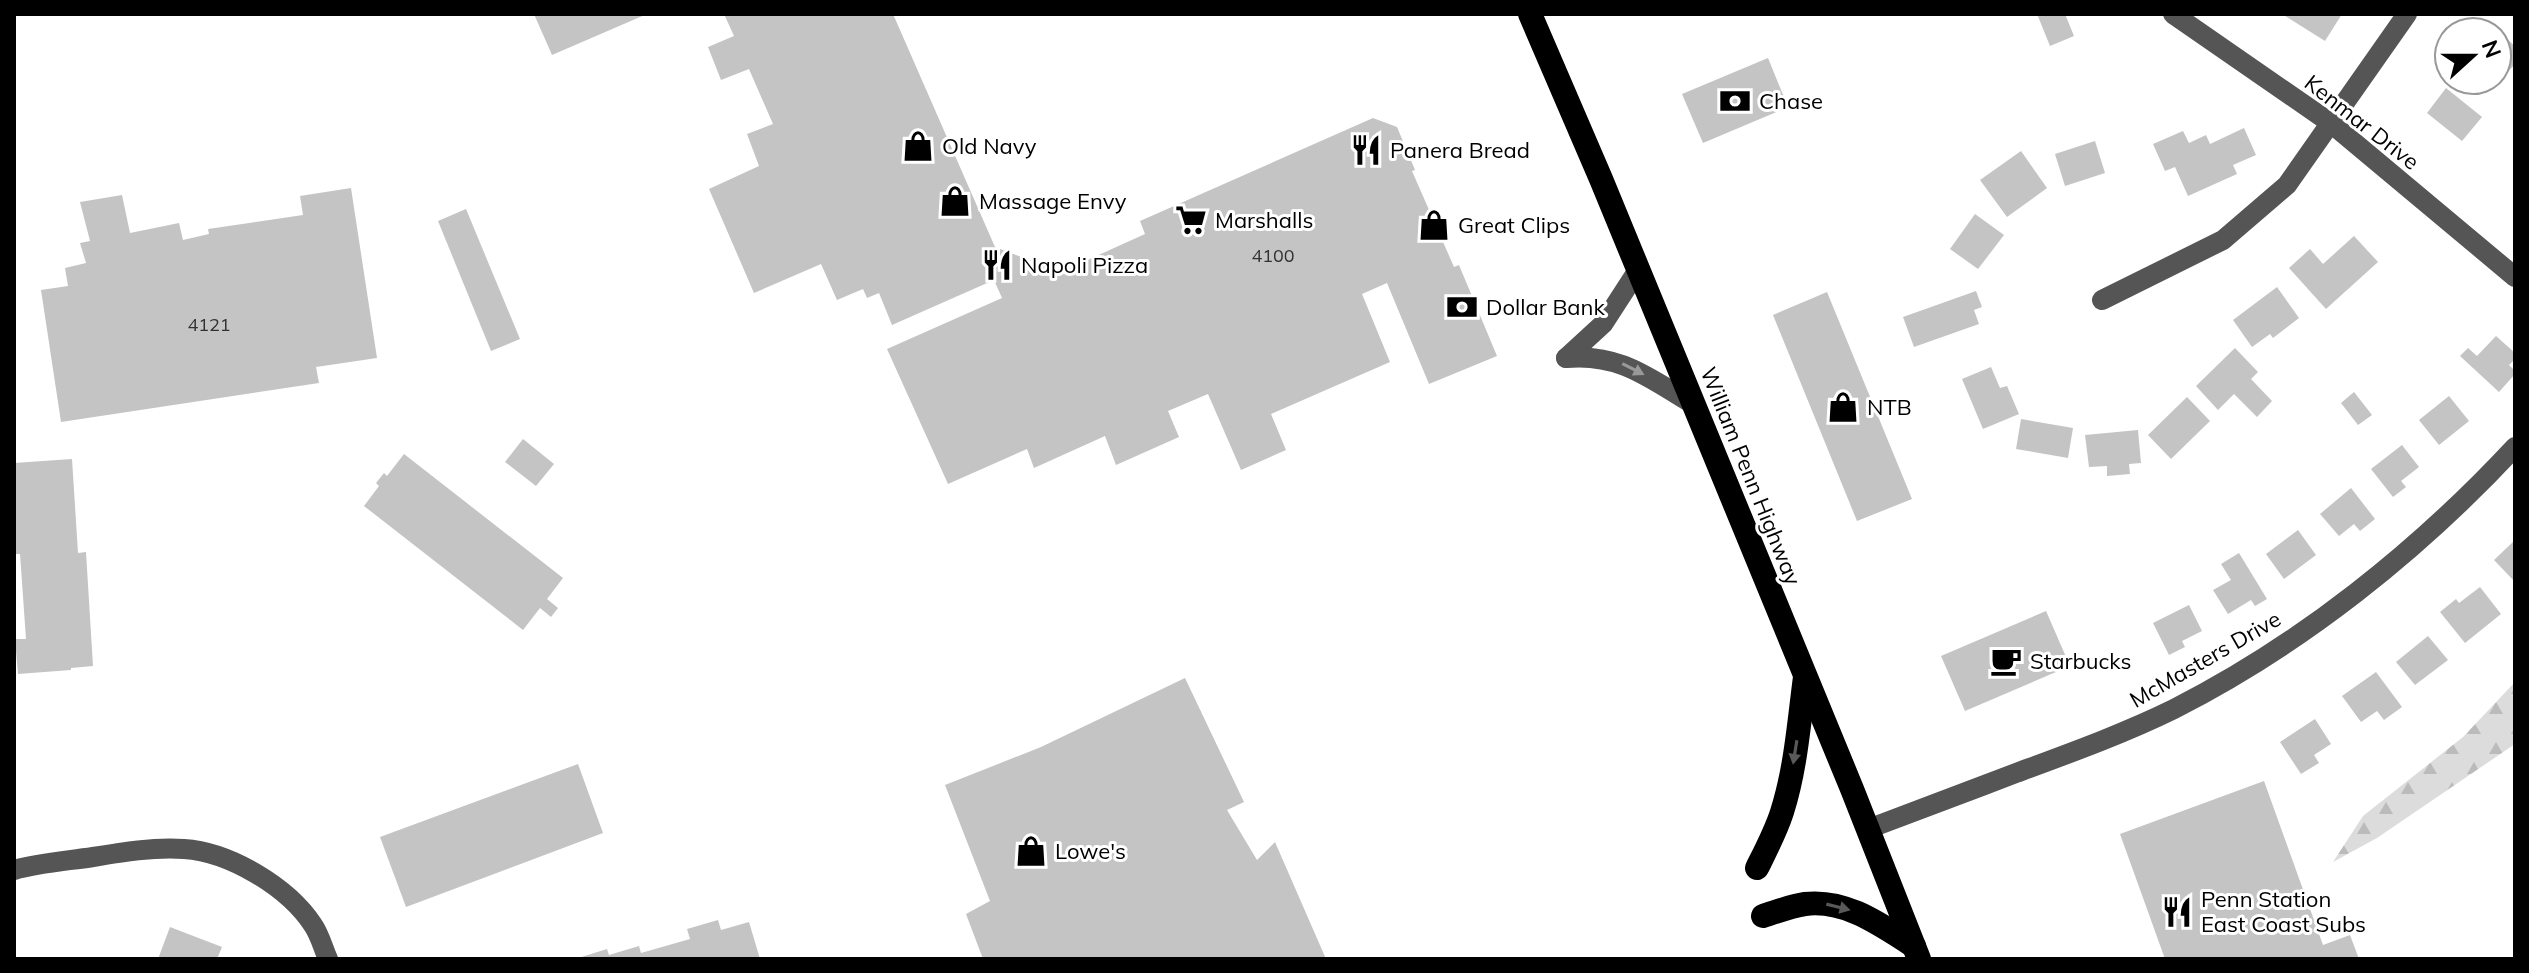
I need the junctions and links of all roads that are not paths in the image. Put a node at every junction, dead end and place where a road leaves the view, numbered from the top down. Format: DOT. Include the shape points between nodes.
graph roads {
  1 [pos="1530,14"];
  2 [pos="2173,14"];
  3 [pos="2407,14"];
  4 [pos="2332,124"];
  5 [pos="1638,270"];
  6 [pos="2515,277"];
  7 [pos="2102,300"];
  8 [pos="1693,404"];
  9 [pos="2515,447"];
  10 [pos="1805,675"];
  11 [pos="1868,829"];
  12 [pos="1757,868"];
  13 [pos="14,870"];
  14 [pos="1763,916"];
  15 [pos="1916,953"];
  16 [pos="328,959"];
  1 -- 5 [label="highway, William Penn Highway"];
  2 -- 4 [label="street, Kenmar Drive"];
  3 -- 4 [label="street"];
  4 -- 6 [label="street, Kenmar Drive"];
  4 -- 7 [label="street" via="2287,185 2223,240"];
  5 -- 8 [label="highway, William Penn Highway"];
  5 -- 8 [label="street, one-way" via="1603,324 1566,358 1621,363"];
  8 -- 10 [label="highway, William Penn Highway"];
  9 -- 11 [label="street, McMasters Drive" via="2409,549 2319,619 2223,682 2128,730"];
  10 -- 11 [label="highway, William Penn Highway"];
  10 -- 12 [label="highway, one-way" via="1787,793"];
  11 -- 15 [label="highway, William Penn Highway"];
  13 -- 16 [label="street" via="144,849 217,855 268,881 297,906 315,928"];
  14 -- 15 [label="highway, one-way" via="1805,904 1833,905 1863,916"];
}
